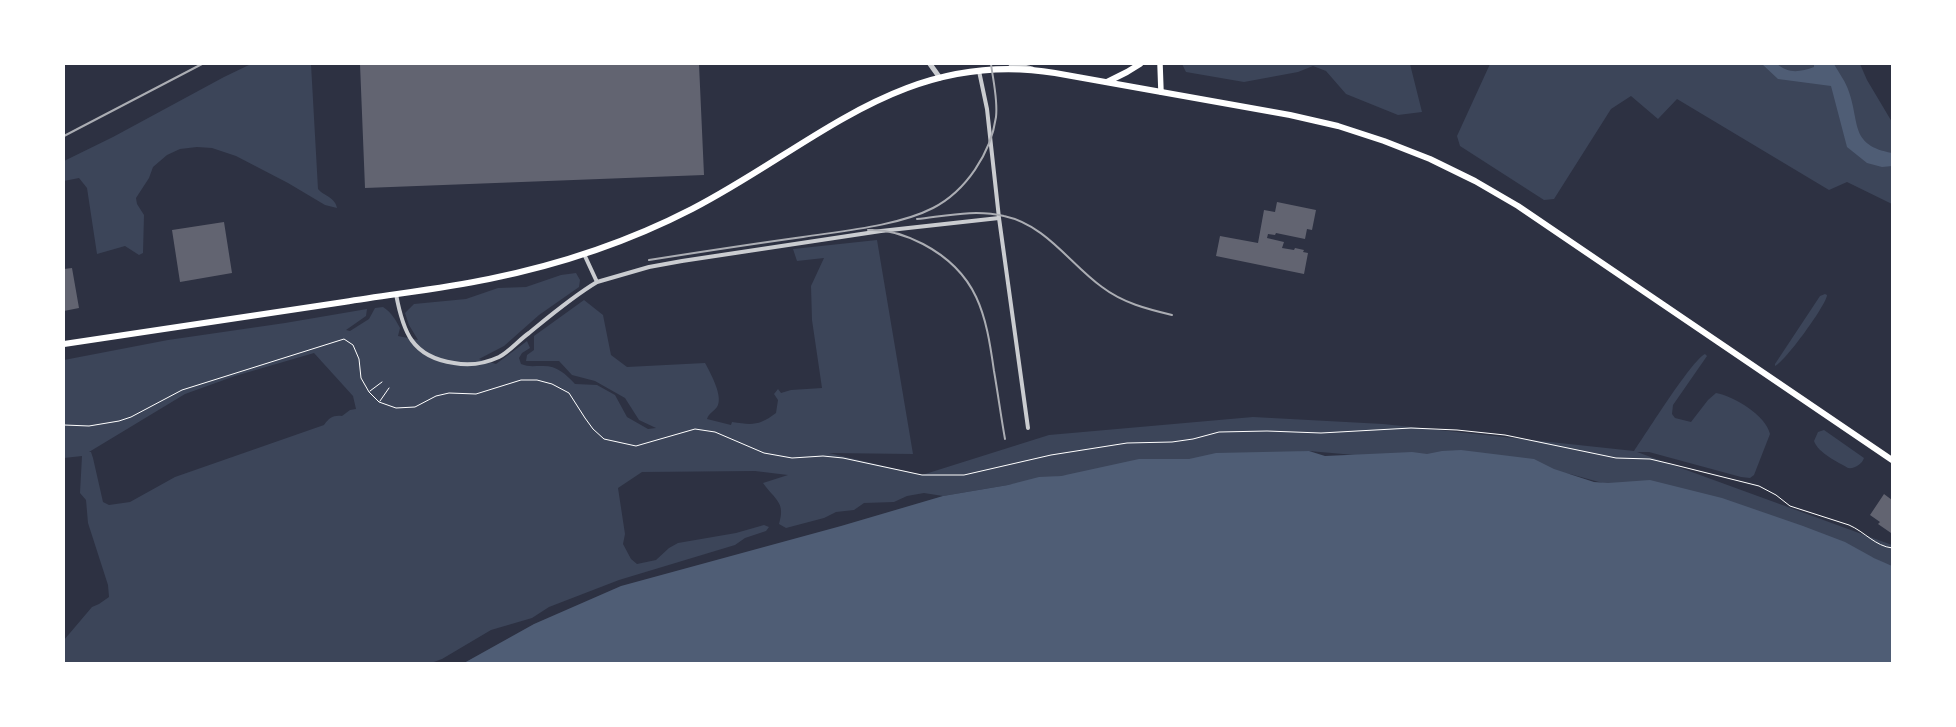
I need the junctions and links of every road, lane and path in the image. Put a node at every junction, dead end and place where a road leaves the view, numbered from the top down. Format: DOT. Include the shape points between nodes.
graph roads {
  1 [pos="930,64"];
  2 [pos="1011,64"];
  3 [pos="1140,64"];
  4 [pos="1160,64"];
  5 [pos="979,70"];
  6 [pos="1033,70"];
  7 [pos="940,78"];
  8 [pos="1107,82"];
  9 [pos="1160,92"];
  10 [pos="999,218"];
  11 [pos="584,254"];
  12 [pos="596,282"];
  13 [pos="396,294"];
  14 [pos="64,344"];
  15 [pos="382,382"];
  16 [pos="389,388"];
  17 [pos="369,392"];
  18 [pos="380,402"];
  19 [pos="64,425"];
  20 [pos="1028,428"];
  21 [pos="1892,460"];
  22 [pos="1892,548"];
  1 -- 7 [label="street"];
  2 -- 6 [label="street"];
  3 -- 8 [label="main road"];
  4 -- 9 [label="main road"];
  5 -- 6 [label="main road"];
  5 -- 7 [label="main road"];
  5 -- 10 [label="street" via="987,109"];
  6 -- 8 [label="main road"];
  7 -- 11 [label="main road" via="872,102 691,210"];
  8 -- 9 [label="main road"];
  9 -- 21 [label="main road" via="1338,126 1452,169 1526,211"];
  10 -- 12 [label="street" via="881,231 682,261"];
  10 -- 20 [label="street"];
  11 -- 12 [label="street"];
  11 -- 13 [label="main road" via="488,279"];
  12 -- 13 [label="street" via="500,357 472,366 440,361 420,349 409,337 400,317"];
  13 -- 14 [label="main road"];
  15 -- 17 [label="path"];
  16 -- 18 [label="path"];
  17 -- 18 [label="path"];
  17 -- 19 [label="path" via="361,378 360,359 353,345 344,339 182,390 118,421 89,426"];
  18 -- 22 [label="path" via="407,408 449,393 476,394 521,380 537,380 569,393 593,429 604,439 624,444 650,444 696,429 714,432 764,453 792,458 844,458 922,475 964,475 1051,455 1127,443 1172,442 1219,432 1321,433 1411,428 1481,432 1616,458 1650,459 1759,486 1790,506 1849,525 1874,542"];
}
